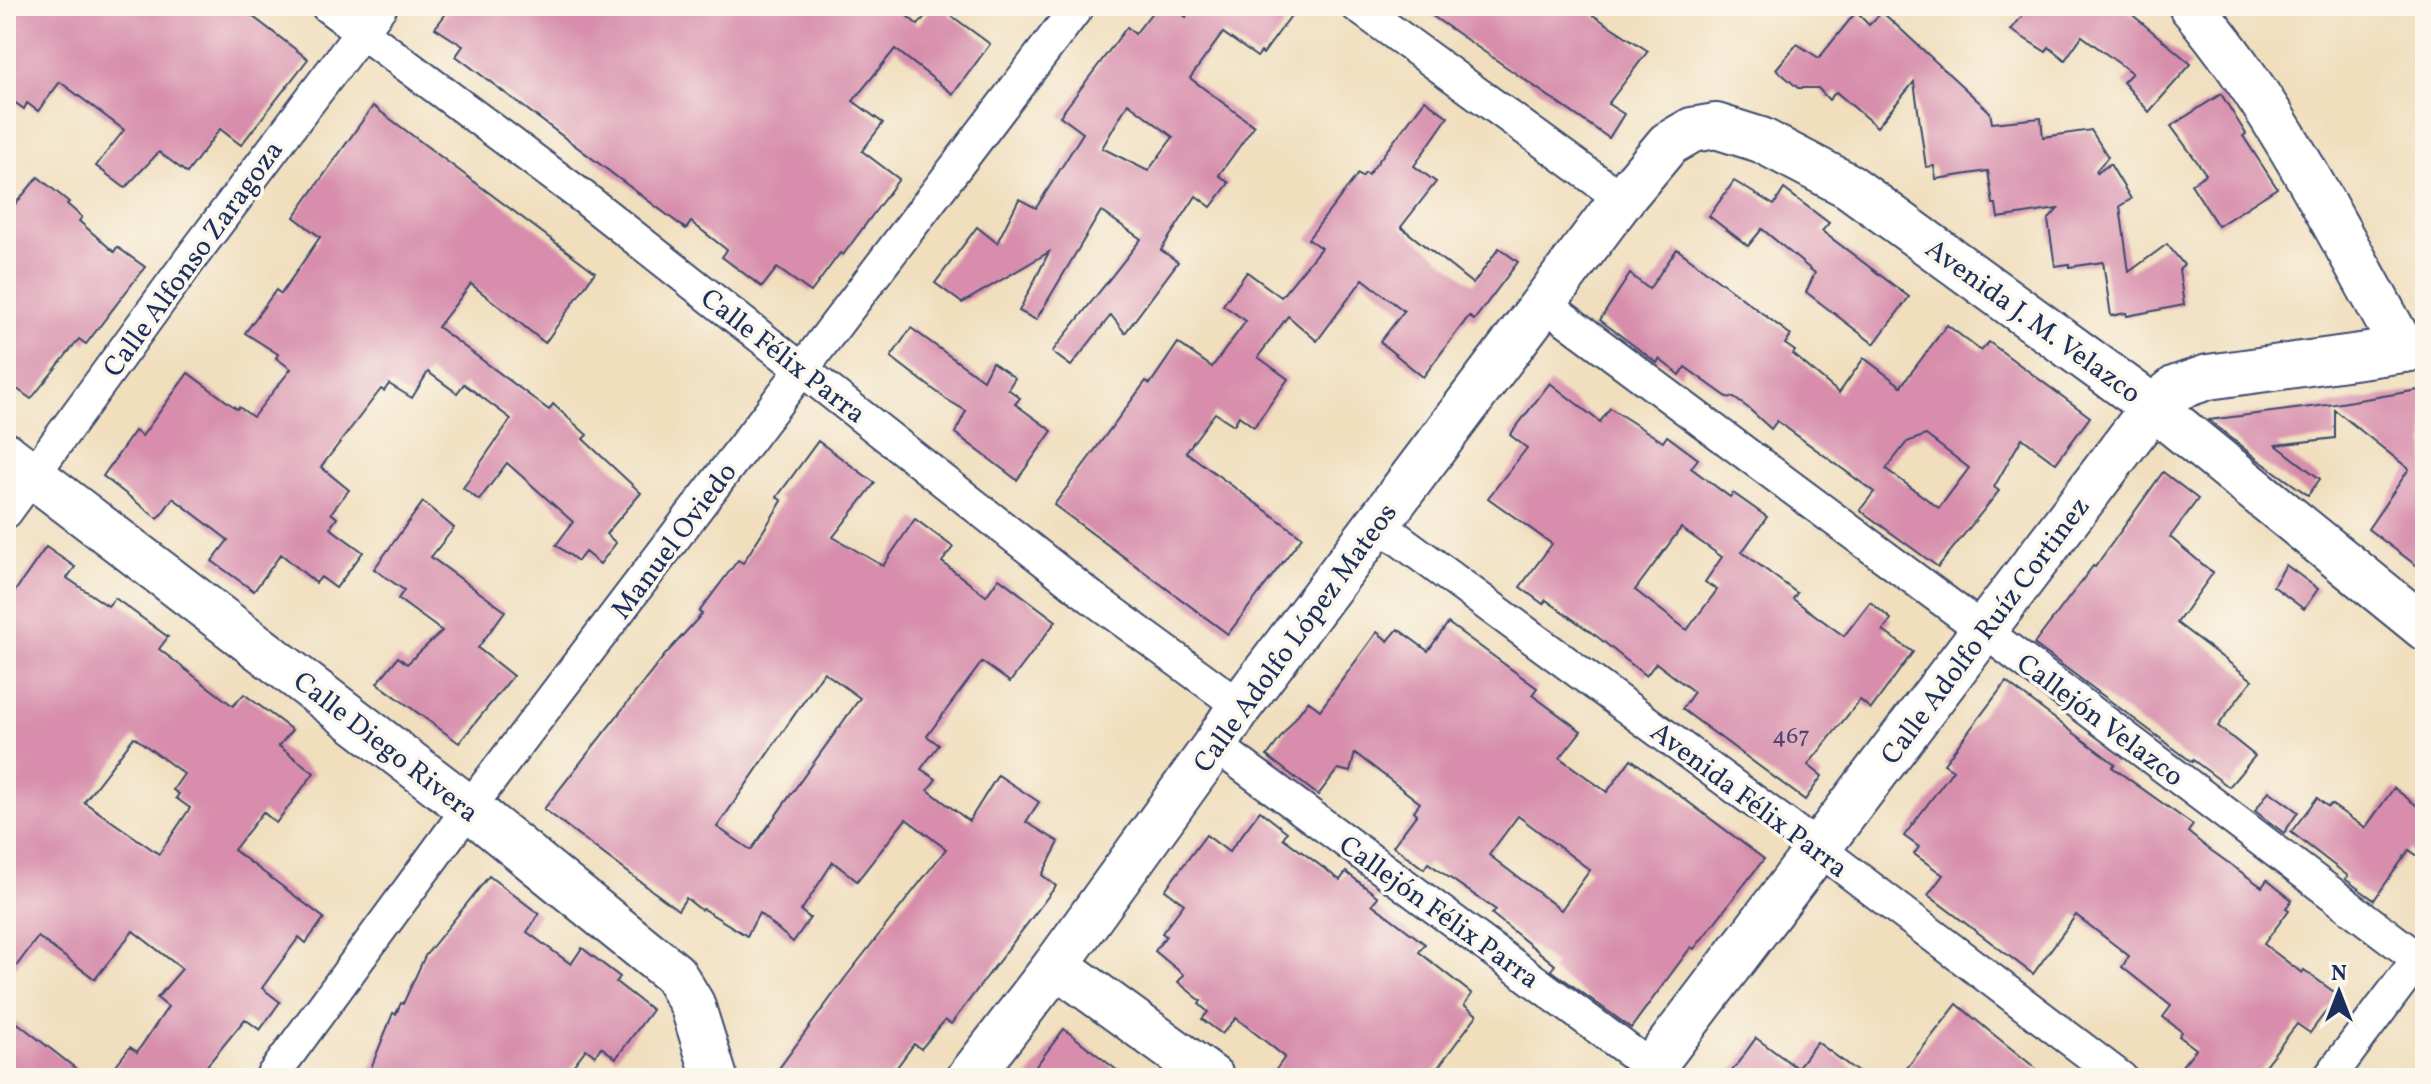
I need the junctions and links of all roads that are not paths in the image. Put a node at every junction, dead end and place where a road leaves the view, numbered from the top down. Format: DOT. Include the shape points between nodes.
graph roads {
  1 [pos="327,6"];
  2 [pos="381,6"];
  3 [pos="1078,6"];
  4 [pos="1357,6"];
  5 [pos="2191,6"];
  6 [pos="360,31"];
  7 [pos="1622,199"];
  8 [pos="1545,304"];
  9 [pos="2414,348"];
  10 [pos="803,369"];
  11 [pos="2153,407"];
  12 [pos="20,465"];
  13 [pos="6,512"];
  14 [pos="1377,523"];
  15 [pos="2425,628"];
  16 [pos="1983,630"];
  17 [pos="1240,706"];
  18 [pos="1215,745"];
  19 [pos="469,808"];
  20 [pos="1819,849"];
  21 [pos="2423,957"];
  22 [pos="1056,965"];
  23 [pos="1654,1074"];
  24 [pos="271,1078"];
  25 [pos="715,1078"];
  26 [pos="969,1078"];
  27 [pos="1212,1078"];
  28 [pos="2121,1078"];
  29 [pos="2329,1078"];
  1 -- 6 [label="street, Calle Félix Parra"];
  2 -- 6 [label="street, Calle Alfonso Zaragoza"];
  3 -- 10 [label="street, Manuel Oviedo"];
  4 -- 7 [label="street"];
  5 -- 9 [label="street" via="2226,47"];
  6 -- 10 [label="street, Calle Félix Parra"];
  6 -- 12 [label="street, Calle Alfonso Zaragoza" via="191,258"];
  7 -- 8 [label="street, Calle Adolfo López Mateos"];
  7 -- 11 [label="street, Avenida J. M. Velazco" via="1668,144 1692,130 1716,126 1744,133 1849,186"];
  8 -- 14 [label="street, Calle Adolfo López Mateos"];
  8 -- 16 [label="street, Callejón Velazco"];
  9 -- 11 [label="street, Calle Adolfo Ruíz Cortinez" via="2208,377 2176,388"];
  10 -- 17 [label="street, Calle Félix Parra" via="1091,597"];
  10 -- 19 [label="street, Manuel Oviedo"];
  11 -- 15 [label="street, Avenida J. M. Velazco"];
  11 -- 16 [label="street, Calle Adolfo Ruíz Cortinez"];
  12 -- 13 [label="street, Calle Alfonso Zaragoza"];
  12 -- 19 [label="street, Calle Diego Rivera"];
  14 -- 17 [label="street, Calle Adolfo López Mateos"];
  14 -- 20 [label="street, Avenida Félix Parra"];
  16 -- 20 [label="street, Calle Adolfo Ruíz Cortinez"];
  16 -- 21 [label="street, Callejón Velazco"];
  17 -- 18 [label="street, Calle Adolfo López Mateos"];
  18 -- 22 [label="street, Calle Adolfo López Mateos"];
  18 -- 23 [label="street, Callejón Félix Parra"];
  19 -- 24 [label="street, Manuel Oviedo"];
  19 -- 25 [label="street, Calle Diego Rivera" via="674,974 692,1004"];
  20 -- 23 [label="street, Calle Adolfo Ruíz Cortinez"];
  20 -- 28 [label="street, Avenida Félix Parra"];
  21 -- 29 [label="street"];
  22 -- 26 [label="street, Calle Adolfo López Mateos"];
  22 -- 27 [label="street"];
}
